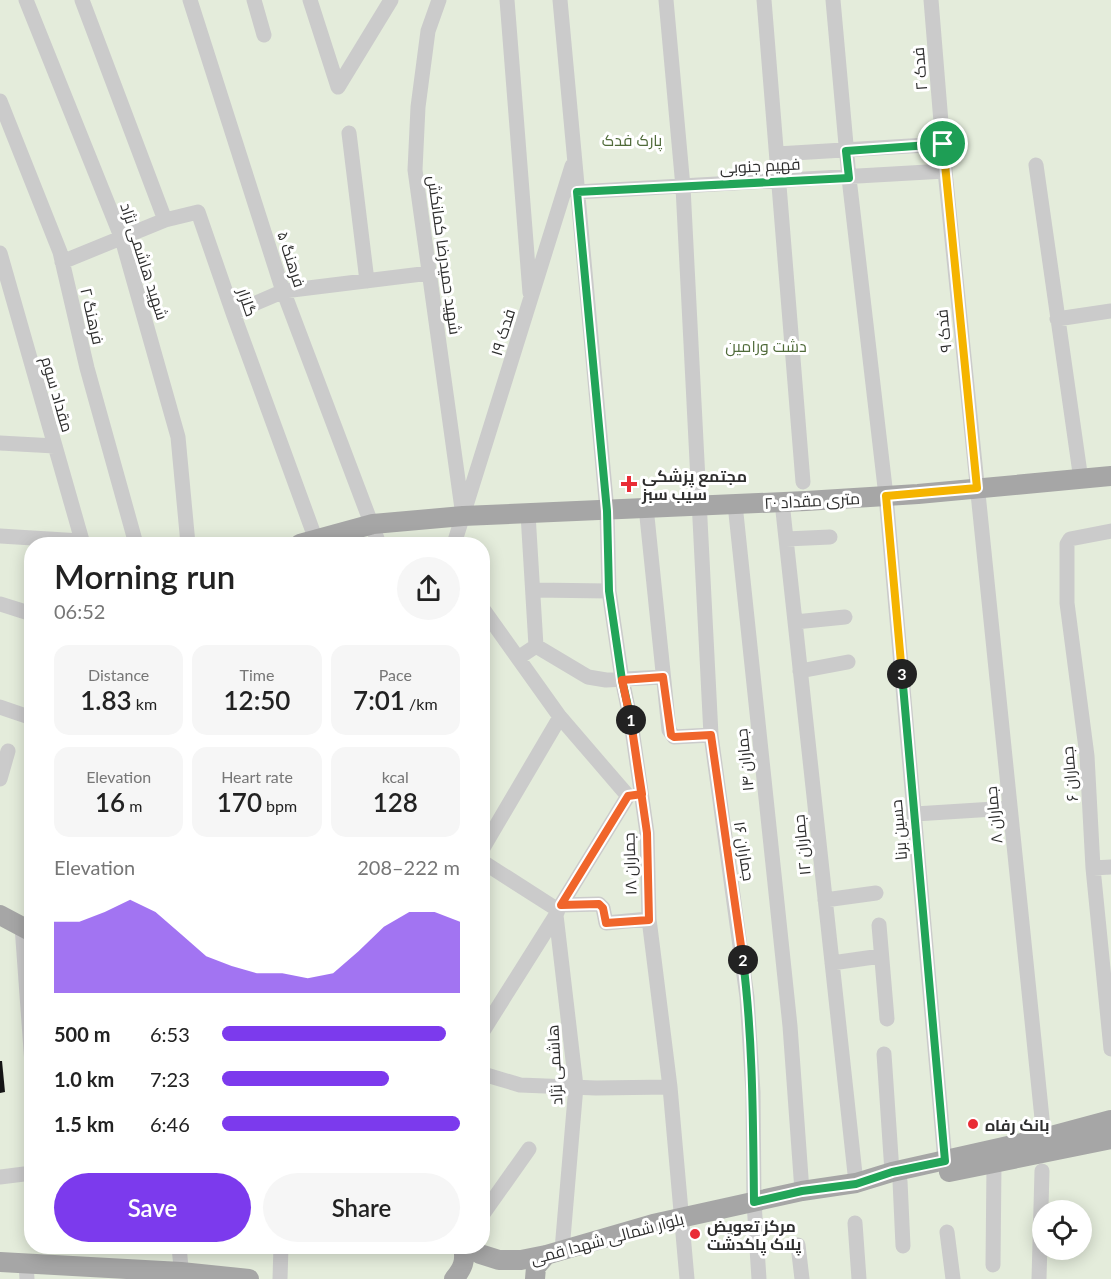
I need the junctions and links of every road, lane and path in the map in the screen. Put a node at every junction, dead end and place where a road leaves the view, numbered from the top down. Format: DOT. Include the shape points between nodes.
graph roads {
  1 [pos="26,0"];
  2 [pos="82,0"];
  3 [pos="190,0"];
  4 [pos="254,0"];
  5 [pos="310,0"];
  6 [pos="391,0"];
  7 [pos="439,0"];
  8 [pos="507,0"];
  9 [pos="560,0"];
  10 [pos="666,0"];
  11 [pos="764,0"];
  12 [pos="833,0"];
  13 [pos="931,0"];
  14 [pos="264,35"];
  15 [pos="0,101"];
  16 [pos="349,133"];
  17 [pos="943,144"];
  18 [pos="846,151"];
  19 [pos="777,154"];
  20 [pos="575,158"];
  21 [pos="1036,165"];
  22 [pos="945,171"];
  23 [pos="849,178"];
  24 [pos="779,182"];
  25 [pos="683,187"];
  26 [pos="577,192"];
  27 [pos="165,220"];
  28 [pos="122,239"];
  29 [pos="0,253"];
  30 [pos="62,262"];
  31 [pos="430,273"];
  32 [pos="367,281"];
  33 [pos="284,291"];
  34 [pos="530,301"];
  35 [pos="1111,311"];
  36 [pos="233,313"];
  37 [pos="1057,319"];
  38 [pos="0,443"];
  39 [pos="55,446"];
  40 [pos="1111,476"];
  41 [pos="1081,480"];
  42 [pos="803,482"];
  43 [pos="977,488"];
  44 [pos="886,496"];
  45 [pos="782,502"];
  46 [pos="735,504"];
  47 [pos="699,505"];
  48 [pos="646,507"];
  49 [pos="607,511"];
  50 [pos="528,514"];
  51 [pos="463,516"];
  52 [pos="373,524"];
  53 [pos="1111,531"];
  54 [pos="0,536"];
  55 [pos="80,537"];
  56 [pos="134,537"];
  57 [pos="187,537"];
  58 [pos="306,537"];
  59 [pos="326,537"];
  60 [pos="377,537"];
  61 [pos="456,537"];
  62 [pos="830,537"];
  63 [pos="24,538"];
  64 [pos="786,539"];
  65 [pos="534,590"];
  66 [pos="609,591"];
  67 [pos="0,604"];
  68 [pos="24,612"];
  69 [pos="845,617"];
  70 [pos="490,619"];
  71 [pos="795,622"];
  72 [pos="536,646"];
  73 [pos="518,658"];
  74 [pos="848,662"];
  75 [pos="800,671"];
  76 [pos="663,677"];
  77 [pos="622,680"];
  78 [pos="0,707"];
  79 [pos="24,715"];
  80 [pos="560,717"];
  81 [pos="711,735"];
  82 [pos="8,751"];
  83 [pos="0,779"];
  84 [pos="635,795"];
  85 [pos="1010,808"];
  86 [pos="915,814"];
  87 [pos="490,836"];
  88 [pos="490,866"];
  89 [pos="1111,867"];
  90 [pos="1094,868"];
  91 [pos="876,892"];
  92 [pos="825,900"];
  93 [pos="558,910"];
  94 [pos="0,915"];
  95 [pos="649,920"];
  96 [pos="879,925"];
  97 [pos="24,927"];
  98 [pos="881,956"];
  99 [pos="832,963"];
  100 [pos="887,1019"];
  101 [pos="490,1020"];
  102 [pos="1111,1049"];
  103 [pos="884,1054"];
  104 [pos="490,1076"];
  105 [pos="576,1086"];
  106 [pos="670,1087"];
  107 [pos="1111,1120"];
  108 [pos="1044,1138"];
  109 [pos="1111,1139"];
  110 [pos="529,1149"];
  111 [pos="945,1161"];
  112 [pos="994,1164"];
  113 [pos="1042,1171"];
  114 [pos="24,1174"];
  115 [pos="0,1177"];
  116 [pos="896,1177"];
  117 [pos="856,1184"];
  118 [pos="802,1191"];
  119 [pos="754,1202"];
  120 [pos="490,1204"];
  121 [pos="681,1218"];
  122 [pos="855,1223"];
  123 [pos="947,1232"];
  124 [pos="798,1245"];
  125 [pos="903,1246"];
  126 [pos="554,1253"];
  127 [pos="180,1254"];
  128 [pos="281,1254"];
  129 [pos="466,1254"];
  130 [pos="480,1254"];
  131 [pos="0,1262"];
  132 [pos="993,1265"];
  133 [pos="26,1271"];
  134 [pos="125,1274"];
  135 [pos="181,1276"];
  136 [pos="249,1279"];
  137 [pos="280,1279"];
  138 [pos="454,1279"];
  139 [pos="535,1279"];
  140 [pos="687,1279"];
  141 [pos="759,1279"];
  142 [pos="802,1279"];
  143 [pos="859,1279"];
  144 [pos="953,1279"];
  145 [pos="1039,1279"];
  1 -- 28 [label="street, شهید هاشمی نژاد"];
  2 -- 27 [label="street"];
  3 -- 33 [label="street, فرهنگ ۵"];
  4 -- 14 [label="street"];
  5 -- 6 [label="street" via="338,87"];
  7 -- 31 [label="street, شهید حمیدرضا کمانکش" via="428,31 415,170"];
  8 -- 34 [label="street"];
  9 -- 20 [label="street, جماران ۱۸"];
  10 -- 25 [label="street, جماران ۱۶"];
  11 -- 19 [label="street"];
  12 -- 18 [label="street, حسین برنا"];
  13 -- 17 [label="street, فدک ۲"];
  15 -- 30 [label="street, فرهنگ ۲"];
  16 -- 32 [label="street"];
  17 -- 18 [label="street, فهیم جنوبی"];
  17 -- 22 [label="street, فدک ۲"];
  18 -- 19 [label="street, فهیم جنوبی"];
  18 -- 23 [label="street, حسین برنا"];
  19 -- 24 [label="street"];
  20 -- 26 [label="street, جماران ۱۸"];
  20 -- 34 [label="street, فدک ۱۹"];
  21 -- 37 [label="street"];
  22 -- 23 [label="street, فهیم جنوبی"];
  22 -- 43 [label="street, فدک ۹"];
  23 -- 24 [label="street, فهیم جنوبی"];
  23 -- 44 [label="street, حسین برنا"];
  24 -- 25 [label="street, فهیم جنوبی"];
  24 -- 42 [label="street"];
  25 -- 26 [label="street, فهیم جنوبی"];
  25 -- 47 [label="street, جماران ۱۶"];
  26 -- 49 [label="street, جماران ۱۸"];
  27 -- 28 [label="street, گلزار"];
  27 -- 36 [label="street, گلزار" via="198,212"];
  28 -- 30 [label="street, گلزار"];
  28 -- 57 [label="street, شهید هاشمی نژاد" via="178,437"];
  29 -- 39 [label="street, مقداد سوم"];
  30 -- 56 [label="street, فرهنگ ۲"];
  31 -- 32 [label="street"];
  31 -- 51 [label="street, شهید حمیدرضا کمانکش"];
  32 -- 33 [label="street"];
  33 -- 36 [label="street"];
  33 -- 52 [label="street, فرهنگ ۵"];
  34 -- 51 [label="street, فدک ۱۹"];
  35 -- 37 [label="street"];
  36 -- 58 [label="street, گلزار"];
  37 -- 41 [label="street"];
  38 -- 39 [label="street"];
  39 -- 55 [label="street, مقداد سوم"];
  40 -- 41 [label="main road, ۲۰ متری مقداد"];
  41 -- 43 [label="main road, ۲۰ متری مقداد"];
  43 -- 44 [label="main road, ۲۰ متری مقداد"];
  43 -- 85 [label="street, جماران ۸"];
  44 -- 45 [label="main road, ۲۰ متری مقداد"];
  44 -- 86 [label="street, حسین برنا"];
  45 -- 46 [label="main road, ۲۰ متری مقداد"];
  45 -- 64 [label="street, جماران ۱۲"];
  46 -- 47 [label="main road, ۲۰ متری مقداد"];
  46 -- 118 [label="street, جماران ۱۴" via="790,1026"];
  47 -- 48 [label="main road, ۲۰ متری مقداد"];
  47 -- 81 [label="street, جماران ۱۶"];
  48 -- 49 [label="main road, ۲۰ متری مقداد"];
  48 -- 76 [label="street"];
  49 -- 50 [label="main road, ۲۰ متری مقداد"];
  49 -- 66 [label="street, جماران ۱۸"];
  50 -- 51 [label="main road, ۲۰ متری مقداد"];
  50 -- 65 [label="street"];
  51 -- 52 [label="main road, ۲۰ متری مقداد"];
  51 -- 61 [label="street, فدک ۱۹"];
  52 -- 59 [label="main road, ۲۰ متری مقداد"];
  52 -- 60 [label="street, فرهنگ ۵"];
  53 -- 90 [label="street, جماران ۶" via="1070,538 1067,544 1067,603 1087,756"];
  54 -- 63 [label="street"];
  62 -- 64 [label="street"];
  64 -- 71 [label="street, جماران ۱۲"];
  65 -- 66 [label="street"];
  65 -- 72 [label="street"];
  66 -- 77 [label="street, جماران ۱۸"];
  67 -- 68 [label="street"];
  69 -- 71 [label="street"];
  70 -- 73 [label="street"];
  71 -- 75 [label="street, جماران ۱۲"];
  72 -- 73 [label="street"];
  72 -- 77 [label="street" via="588,676"];
  73 -- 80 [label="street"];
  74 -- 75 [label="street"];
  75 -- 92 [label="street, جماران ۱۲"];
  76 -- 77 [label="street"];
  76 -- 81 [label="street" via="671,735"];
  77 -- 84 [label="street, جماران ۱۸" via="631,722"];
  78 -- 79 [label="street"];
  80 -- 84 [label="street"];
  80 -- 87 [label="street"];
  81 -- 119 [label="street, جماران ۱۶" via="747,997"];
  82 -- 83 [label="street"];
  84 -- 93 [label="street"];
  84 -- 95 [label="street, جماران ۱۸" via="647,833"];
  85 -- 86 [label="street"];
  85 -- 108 [label="street, جماران ۸"];
  86 -- 111 [label="street, حسین برنا"];
  88 -- 93 [label="street"];
  89 -- 90 [label="street"];
  90 -- 102 [label="street, جماران ۶"];
  91 -- 92 [label="street"];
  92 -- 99 [label="street, جماران ۱۲"];
  93 -- 95 [label="street" via="599,904 606,923"];
  93 -- 101 [label="street"];
  93 -- 105 [label="street, هاشمی نژاد"];
  94 -- 97 [label="main road"];
  95 -- 106 [label="street, جماران ۱۸"];
  96 -- 98 [label="street"];
  98 -- 99 [label="street"];
  98 -- 100 [label="street"];
  99 -- 117 [label="street, جماران ۱۲"];
  103 -- 116 [label="street"];
  104 -- 105 [label="street" via="520,1085"];
  105 -- 106 [label="street"];
  105 -- 126 [label="street, هاشمی نژاد"];
  106 -- 121 [label="street, جماران ۱۸"];
  107 -- 108 [label="main road, بلوار شمالی شهدا قمی"];
  108 -- 111 [label="main road, بلوار شمالی شهدا قمی"];
  109 -- 112 [label="main road, بلوار شمالی شهدا قمی"];
  110 -- 120 [label="street"];
  111 -- 116 [label="main road, بلوار شمالی شهدا قمی"];
  112 -- 116 [label="main road, بلوار شمالی شهدا قمی"];
  112 -- 132 [label="street"];
  113 -- 145 [label="street"];
  114 -- 115 [label="street"];
  116 -- 117 [label="main road, بلوار شمالی شهدا قمی"];
  116 -- 125 [label="street"];
  117 -- 118 [label="main road, بلوار شمالی شهدا قمی"];
  118 -- 119 [label="main road, بلوار شمالی شهدا قمی"];
  119 -- 121 [label="main road, بلوار شمالی شهدا قمی"];
  119 -- 141 [label="street, جماران ۱۶"];
  121 -- 126 [label="main road, بلوار شمالی شهدا قمی"];
  121 -- 140 [label="street, جماران ۱۸"];
  122 -- 143 [label="street"];
  123 -- 144 [label="street"];
  124 -- 142 [label="street"];
  126 -- 130 [label="main road, بلوار شمالی شهدا قمی" via="521,1260 499,1260"];
  126 -- 139 [label="main road" via="536,1267"];
  127 -- 135 [label="street"];
  128 -- 137 [label="street"];
  129 -- 138 [label="main road" via="462,1270"];
  131 -- 133 [label="main road"];
  133 -- 134 [label="main road"];
  134 -- 135 [label="main road"];
  135 -- 136 [label="main road"];
}
